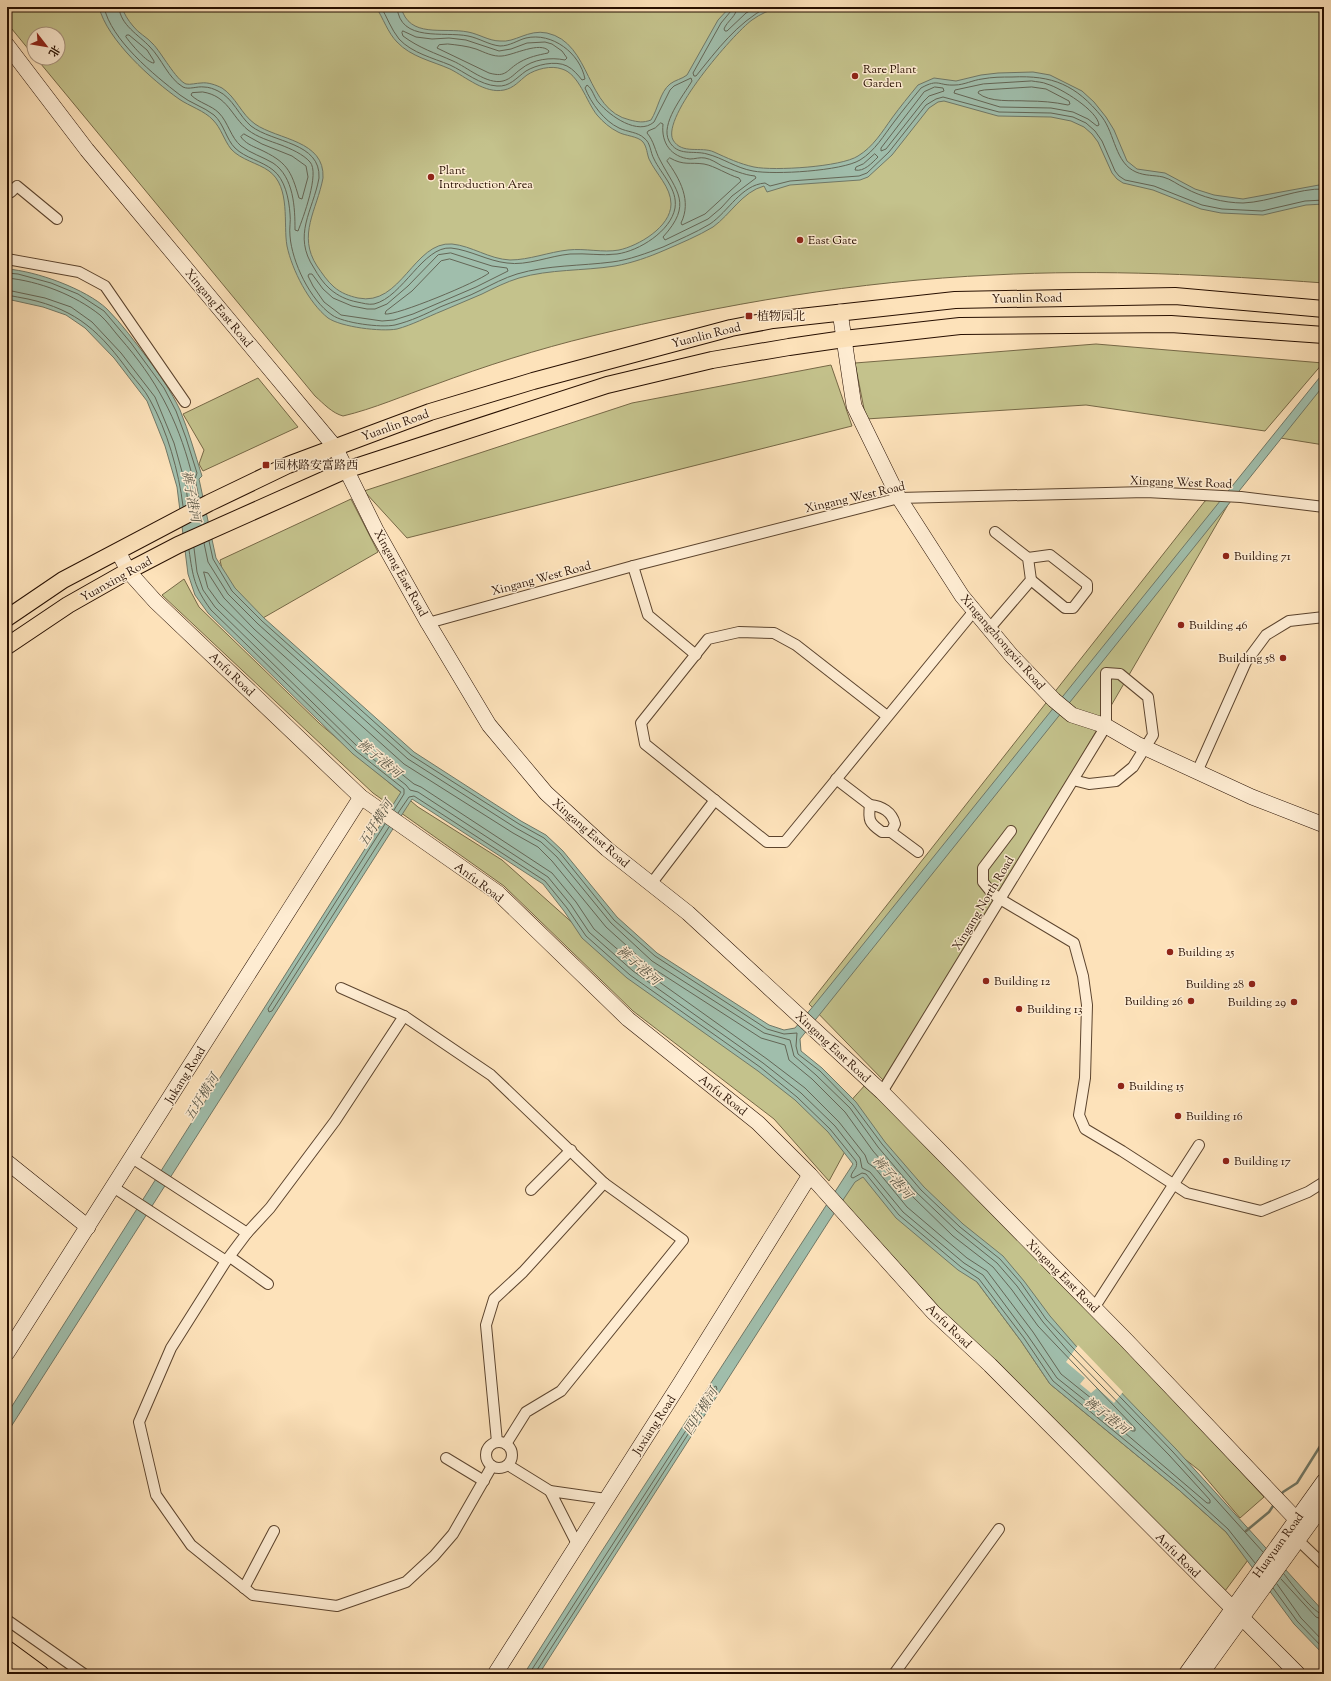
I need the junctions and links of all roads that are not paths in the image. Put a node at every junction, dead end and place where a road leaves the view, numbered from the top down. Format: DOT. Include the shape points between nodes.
graph roads {
  1 [pos="7,45"];
  2 [pos="7,189"];
  3 [pos="57,219"];
  4 [pos="7,259"];
  5 [pos="1324,309"];
  6 [pos="840,312"];
  7 [pos="1324,335"];
  8 [pos="844,338"];
  9 [pos="185,402"];
  10 [pos="335,447"];
  11 [pos="346,470"];
  12 [pos="899,498"];
  13 [pos="209,502"];
  14 [pos="1324,507"];
  15 [pos="996,532"];
  16 [pos="118,551"];
  17 [pos="1028,558"];
  18 [pos="633,566"];
  19 [pos="128,571"];
  20 [pos="1031,580"];
  21 [pos="974,611"];
  22 [pos="1324,617"];
  23 [pos="7,618"];
  24 [pos="428,623"];
  25 [pos="989,629"];
  26 [pos="7,646"];
  27 [pos="696,655"];
  28 [pos="887,716"];
  29 [pos="1106,726"];
  30 [pos="1146,748"];
  31 [pos="1197,772"];
  32 [pos="836,779"];
  33 [pos="1073,780"];
  34 [pos="361,797"];
  35 [pos="715,800"];
  36 [pos="870,805"];
  37 [pos="1324,825"];
  38 [pos="1011,831"];
  39 [pos="891,832"];
  40 [pos="918,852"];
  41 [pos="651,884"];
  42 [pos="1000,899"];
  43 [pos="341,988"];
  44 [pos="404,1016"];
  45 [pos="882,1092"];
  46 [pos="1199,1145"];
  47 [pos="570,1150"];
  48 [pos="132,1158"];
  49 [pos="7,1162"];
  50 [pos="810,1175"];
  51 [pos="1324,1182"];
  52 [pos="604,1183"];
  53 [pos="1175,1185"];
  54 [pos="113,1187"];
  55 [pos="532,1190"];
  56 [pos="88,1227"];
  57 [pos="247,1233"];
  58 [pos="228,1259"];
  59 [pos="268,1284"];
  60 [pos="1094,1308"];
  61 [pos="7,1353"];
  62 [pos="501,1443"];
  63 [pos="446,1458"];
  64 [pos="508,1465"];
  65 [pos="492,1466"];
  66 [pos="484,1480"];
  67 [pos="1324,1481"];
  68 [pos="550,1491"];
  69 [pos="606,1499"];
  70 [pos="1324,1504"];
  71 [pos="1296,1519"];
  72 [pos="1000,1529"];
  73 [pos="274,1531"];
  74 [pos="1298,1540"];
  75 [pos="577,1544"];
  76 [pos="1282,1551"];
  77 [pos="1324,1565"];
  78 [pos="244,1588"];
  79 [pos="1237,1614"];
  80 [pos="7,1620"];
  81 [pos="7,1649"];
  82 [pos="7,1664"];
  83 [pos="20,1674"];
  84 [pos="41,1674"];
  85 [pos="84,1674"];
  86 [pos="495,1674"];
  87 [pos="894,1674"];
  88 [pos="1186,1674"];
  89 [pos="1201,1674"];
  90 [pos="1298,1674"];
  1 -- 10 [label="street, Xingang East Road" via="87,150"];
  2 -- 3 [label="street" via="11,192 17,186"];
  4 -- 9 [label="street" via="79,272 105,286"];
  5 -- 6 [label="main road, Yuanlin Road" via="1175,296 955,300"];
  6 -- 8 [label="street, Xingangzhongxin Road"];
  6 -- 10 [label="main road, Yuanlin Road" via="731,328 540,379 430,412"];
  7 -- 8 [label="main road" via="1156,324 960,326"];
  8 -- 11 [label="main road" via="712,360 607,385"];
  8 -- 12 [label="street, Xingangzhongxin Road" via="854,406"];
  10 -- 11 [label="street, Xingang East Road"];
  10 -- 13 [label="main road, Yuanlin Road" via="288,465"];
  11 -- 19 [label="main road, Yuanxing Road" via="178,545"];
  11 -- 24 [label="street, Xingang East Road"];
  12 -- 14 [label="street, Xingang West Road" via="1146,492 1241,497"];
  12 -- 18 [label="street, Xingang West Road"];
  12 -- 21 [label="street, Xingangzhongxin Road"];
  13 -- 16 [label="main road, Yuanxing Road"];
  15 -- 17 [label="street"];
  16 -- 19 [label="street, Anfu Road"];
  16 -- 23 [label="main road, Yuanxing Road" via="63,580"];
  17 -- 20 [label="street"];
  17 -- 20 [label="street" via="1050,555 1087,584 1087,590 1073,608 1065,608"];
  18 -- 24 [label="street, Xingang West Road"];
  18 -- 27 [label="street" via="648,615"];
  19 -- 26 [label="main road, Yuanxing Road" via="68,605"];
  19 -- 34 [label="street, Anfu Road" via="154,601"];
  20 -- 25 [label="street"];
  21 -- 25 [label="street, Xingangzhongxin Road"];
  21 -- 28 [label="street"];
  22 -- 31 [label="street" via="1289,621 1266,634 1246,662"];
  24 -- 41 [label="street, Xingang East Road" via="489,725 546,793 607,849"];
  25 -- 29 [label="street, Xingangzhongxin Road" via="1054,700 1072,715"];
  27 -- 28 [label="street" via="708,639 738,632 774,633 796,645"];
  27 -- 35 [label="street" via="641,723 645,744"];
  28 -- 32 [label="street"];
  29 -- 30 [label="street, Xingangzhongxin Road"];
  29 -- 30 [label="street" via="1106,673 1120,674 1148,697 1153,735"];
  29 -- 33 [label="street, Xingang North Road"];
  30 -- 31 [label="street, Xingangzhongxin Road"];
  30 -- 33 [label="street" via="1133,767 1116,781 1089,784"];
  31 -- 37 [label="street, Xingangzhongxin Road"];
  32 -- 35 [label="street" via="785,842 767,842"];
  32 -- 36 [label="street"];
  33 -- 42 [label="street, Xingang North Road"];
  34 -- 48 [label="street, Jukang Road"];
  34 -- 50 [label="street, Anfu Road" via="498,893 628,1019 758,1123"];
  35 -- 41 [label="street"];
  36 -- 39 [label="street" via="869,817 872,825 882,832"];
  36 -- 39 [label="street" via="880,807 894,817 895,824"];
  38 -- 42 [label="street" via="983,868 983,882"];
  39 -- 40 [label="street"];
  41 -- 45 [label="street, Xingang East Road" via="688,913"];
  42 -- 45 [label="street, Xingang North Road"];
  42 -- 53 [label="street" via="1074,943 1083,976 1087,1005 1085,1078 1079,1115 1085,1129"];
  43 -- 44 [label="street"];
  44 -- 47 [label="street" via="491,1074"];
  44 -- 57 [label="street" via="335,1121 270,1208"];
  45 -- 60 [label="street, Xingang East Road"];
  46 -- 53 [label="street"];
  47 -- 52 [label="street"];
  47 -- 55 [label="street"];
  48 -- 54 [label="street, Jukang Road"];
  48 -- 57 [label="street"];
  49 -- 56 [label="street"];
  50 -- 69 [label="street, Juxiang Road"];
  50 -- 79 [label="street, Anfu Road" via="933,1312 990,1365"];
  51 -- 53 [label="street" via="1308,1192 1261,1211 1187,1193"];
  52 -- 62 [label="street" via="523,1272 494,1299 486,1325"];
  52 -- 62 [label="street" via="683,1240 562,1391 526,1412"];
  53 -- 60 [label="street"];
  54 -- 56 [label="street, Jukang Road"];
  54 -- 58 [label="street"];
  56 -- 61 [label="street, Jukang Road"];
  57 -- 58 [label="street"];
  58 -- 59 [label="street"];
  58 -- 78 [label="street" via="171,1348 139,1422 156,1495 191,1545"];
  60 -- 71 [label="street, Xingang East Road"];
  62 -- 64 [label="street" via="511,1450 512,1458"];
  62 -- 65 [label="street" via="490,1447 486,1455"];
  63 -- 66 [label="street"];
  64 -- 65 [label="street" via="500,1468"];
  64 -- 68 [label="street"];
  65 -- 66 [label="street"];
  66 -- 78 [label="street" via="453,1534 406,1582 337,1606 253,1595"];
  67 -- 71 [label="street, Huayuan Road"];
  68 -- 69 [label="street"];
  68 -- 75 [label="street"];
  69 -- 75 [label="street, Juxiang Road"];
  70 -- 74 [label="street, Huayuan Road"];
  71 -- 76 [label="street, Huayuan Road"];
  72 -- 87 [label="street"];
  73 -- 78 [label="street"];
  74 -- 76 [label="street, Huayuan Road"];
  74 -- 77 [label="street"];
  75 -- 86 [label="street, Juxiang Road"];
  76 -- 79 [label="street, Huayuan Road"];
  79 -- 88 [label="street"];
  79 -- 89 [label="street"];
  79 -- 90 [label="street, Anfu Road"];
  80 -- 85 [label="street"];
  81 -- 84 [label="main road"];
  82 -- 83 [label="main road"];
}
